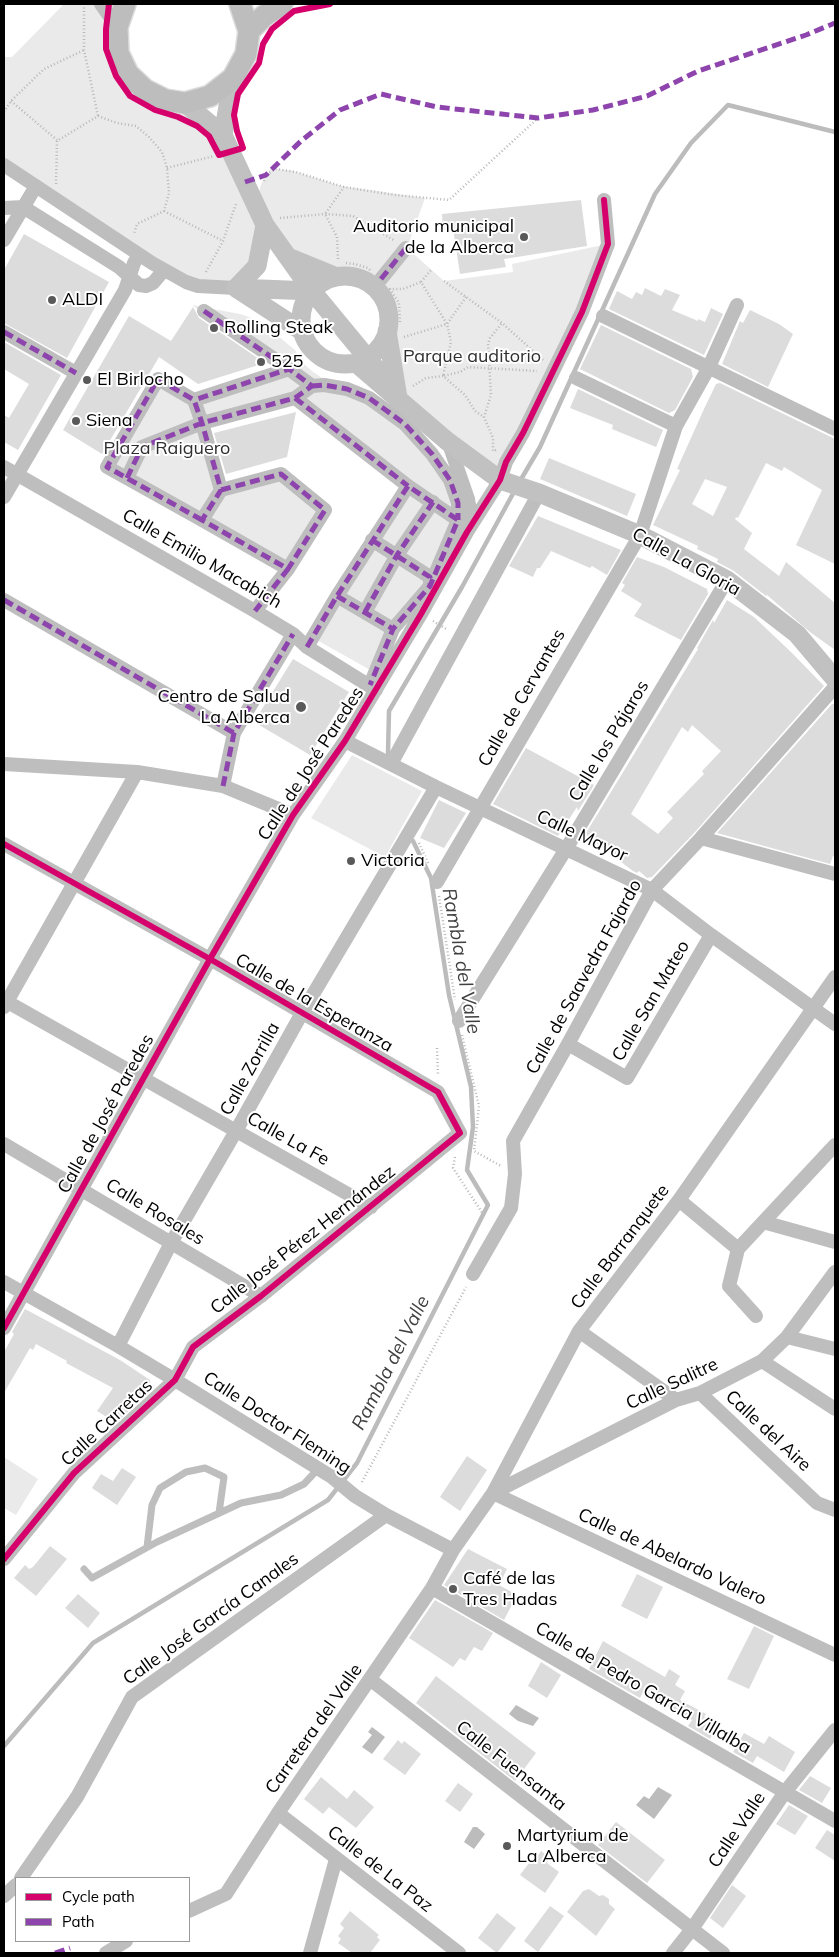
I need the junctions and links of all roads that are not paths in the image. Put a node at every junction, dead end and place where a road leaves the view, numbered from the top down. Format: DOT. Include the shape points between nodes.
graph roads {
  1 [pos="101,4"];
  2 [pos="124,4"];
  3 [pos="240,4"];
  4 [pos="282,4"];
  5 [pos="117,27"];
  6 [pos="249,31"];
  7 [pos="233,78"];
  8 [pos="185,103"];
  9 [pos="219,146"];
  10 [pos="4,165"];
  11 [pos="36,186"];
  12 [pos="604,200"];
  13 [pos="23,207"];
  14 [pos="4,208"];
  15 [pos="272,221"];
  16 [pos="4,240"];
  17 [pos="406,248"];
  18 [pos="134,251"];
  19 [pos="288,257"];
  20 [pos="164,270"];
  21 [pos="337,270"];
  22 [pos="129,277"];
  23 [pos="381,280"];
  24 [pos="236,288"];
  25 [pos="312,291"];
  26 [pos="737,304"];
  27 [pos="204,311"];
  28 [pos="603,316"];
  29 [pos="302,331"];
  30 [pos="4,332"];
  31 [pos="396,333"];
  32 [pos="362,360"];
  33 [pos="289,369"];
  34 [pos="708,369"];
  35 [pos="76,373"];
  36 [pos="576,378"];
  37 [pos="312,386"];
  38 [pos="295,398"];
  39 [pos="398,398"];
  40 [pos="194,400"];
  41 [pos="202,423"];
  42 [pos="676,426"];
  43 [pos="835,430"];
  44 [pos="447,440"];
  45 [pos="4,467"];
  46 [pos="17,475"];
  47 [pos="127,478"];
  48 [pos="500,480"];
  49 [pos="408,486"];
  50 [pos="220,490"];
  51 [pos="539,493"];
  52 [pos="4,497"];
  53 [pos="432,502"];
  54 [pos="202,520"];
  55 [pos="462,526"];
  56 [pos="640,535"];
  57 [pos="372,540"];
  58 [pos="397,555"];
  59 [pos="288,569"];
  60 [pos="728,580"];
  61 [pos="430,586"];
  62 [pos="337,596"];
  63 [pos="4,600"];
  64 [pos="255,611"];
  65 [pos="365,612"];
  66 [pos="393,629"];
  67 [pos="293,634"];
  68 [pos="307,647"];
  69 [pos="835,679"];
  70 [pos="835,687"];
  71 [pos="373,688"];
  72 [pos="234,734"];
  73 [pos="345,741"];
  74 [pos="4,764"];
  75 [pos="391,764"];
  76 [pos="137,772"];
  77 [pos="223,786"];
  78 [pos="436,787"];
  79 [pos="479,808"];
  80 [pos="293,814"];
  81 [pos="701,838"];
  82 [pos="4,844"];
  83 [pos="566,849"];
  84 [pos="835,874"];
  85 [pos="437,882"];
  86 [pos="74,883"];
  87 [pos="652,890"];
  88 [pos="711,936"];
  89 [pos="210,959"];
  90 [pos="835,977"];
  91 [pos="5,1003"];
  92 [pos="812,1008"];
  93 [pos="302,1014"];
  94 [pos="459,1021"];
  95 [pos="835,1024"];
  96 [pos="568,1044"];
  97 [pos="143,1078"];
  98 [pos="236,1131"];
  99 [pos="460,1133"];
  100 [pos="4,1144"];
  101 [pos="835,1145"];
  102 [pos="81,1190"];
  103 [pos="680,1200"];
  104 [pos="371,1207"];
  105 [pos="763,1222"];
  106 [pos="835,1242"];
  107 [pos="171,1243"];
  108 [pos="738,1249"];
  109 [pos="835,1272"];
  110 [pos="473,1274"];
  111 [pos="4,1282"];
  112 [pos="23,1293"];
  113 [pos="260,1296"];
  114 [pos="756,1316"];
  115 [pos="4,1328"];
  116 [pos="579,1331"];
  117 [pos="787,1337"];
  118 [pos="118,1346"];
  119 [pos="835,1349"];
  120 [pos="762,1361"];
  121 [pos="175,1380"];
  122 [pos="700,1393"];
  123 [pos="676,1400"];
  124 [pos="835,1408"];
  125 [pos="318,1469"];
  126 [pos="494,1493"];
  127 [pos="835,1510"];
  128 [pos="219,1514"];
  129 [pos="386,1515"];
  130 [pos="147,1547"];
  131 [pos="453,1550"];
  132 [pos="4,1559"];
  133 [pos="84,1569"];
  134 [pos="432,1588"];
  135 [pos="835,1655"];
  136 [pos="371,1680"];
  137 [pos="835,1730"];
  138 [pos="785,1792"];
  139 [pos="278,1813"];
  140 [pos="835,1821"];
  141 [pos="336,1859"];
  142 [pos="22,1877"];
  143 [pos="15,1886"];
  144 [pos="4,1896"];
  145 [pos="190,1911"];
  146 [pos="692,1929"];
  147 [pos="124,1942"];
  148 [pos="106,1953"];
  149 [pos="310,1953"];
  150 [pos="458,1953"];
  151 [pos="673,1953"];
  152 [pos="723,1953"];
  1 -- 5 [label="street"];
  2 -- 5 [label="main road"];
  3 -- 6 [label="main road"];
  4 -- 6 [label="main road"];
  5 -- 8 [label="main road" via="118,53 128,74 144,90 165,100"];
  6 -- 7 [label="main road" via="246,54"];
  7 -- 8 [label="main road" via="210,96"];
  7 -- 9 [label="main road"];
  8 -- 9 [label="main road"];
  9 -- 15 [label="main road, Calle La Gloria" via="253,184"];
  10 -- 11 [label="street"];
  11 -- 13 [label="street"];
  11 -- 18 [label="street"];
  12 -- 48 [label="street, Calle de José Paredes" via="608,244 582,312 506,462"];
  13 -- 14 [label="street"];
  13 -- 16 [label="street"];
  13 -- 22 [label="street" via="119,267"];
  15 -- 19 [label="main road, Calle La Gloria"];
  15 -- 24 [label="main road" via="257,266"];
  17 -- 23 [label="street"];
  18 -- 20 [label="street"];
  18 -- 22 [label="street"];
  19 -- 21 [label="main road"];
  19 -- 25 [label="main road, Calle La Gloria"];
  20 -- 22 [label="street" via="157,280 146,286"];
  20 -- 24 [label="street" via="198,286"];
  21 -- 25 [label="main road"];
  21 -- 31 [label="main road" via="367,282 378,292"];
  22 -- 35 [label="street" via="125,290"];
  24 -- 25 [label="main road"];
  24 -- 29 [label="main road"];
  25 -- 29 [label="main road" via="301,316"];
  25 -- 32 [label="main road, Calle La Gloria"];
  26 -- 34 [label="street, Calle de Cervantes"];
  27 -- 33 [label="street"];
  28 -- 34 [label="street"];
  29 -- 32 [label="main road" via="313,351 326,360 340,364"];
  30 -- 35 [label="street"];
  31 -- 32 [label="main road"];
  31 -- 39 [label="main road"];
  32 -- 39 [label="main road, Calle La Gloria"];
  33 -- 37 [label="street"];
  33 -- 40 [label="street"];
  34 -- 42 [label="street, Calle de Cervantes"];
  34 -- 43 [label="street"];
  35 -- 46 [label="street"];
  36 -- 42 [label="street"];
  37 -- 38 [label="street"];
  37 -- 55 [label="street" via="347,389 369,398 406,424 450,480"];
  38 -- 41 [label="street"];
  38 -- 49 [label="street"];
  39 -- 44 [label="main road, Calle La Gloria"];
  40 -- 41 [label="street"];
  40 -- 47 [label="street" via="158,379 107,467"];
  41 -- 47 [label="street" via="142,447"];
  41 -- 50 [label="street"];
  42 -- 56 [label="street, Calle de Cervantes"];
  44 -- 48 [label="main road, Calle La Gloria"];
  44 -- 55 [label="street" via="468,499 470,511"];
  45 -- 46 [label="street, Calle Emilio Macabich"];
  46 -- 52 [label="street"];
  46 -- 64 [label="street, Calle Emilio Macabich"];
  47 -- 54 [label="street"];
  48 -- 51 [label="main road, Calle La Gloria"];
  48 -- 55 [label="street, Calle de José Paredes"];
  49 -- 53 [label="street"];
  49 -- 57 [label="street"];
  50 -- 54 [label="street"];
  50 -- 59 [label="street" via="281,474 324,510"];
  51 -- 56 [label="main road, Calle La Gloria"];
  51 -- 75 [label="street"];
  53 -- 55 [label="street"];
  53 -- 58 [label="street"];
  54 -- 59 [label="street"];
  55 -- 61 [label="street"];
  55 -- 71 [label="street, Calle de José Paredes" via="421,614"];
  56 -- 60 [label="main road, Calle La Gloria"];
  56 -- 79 [label="street, Calle de Cervantes"];
  57 -- 58 [label="street"];
  57 -- 62 [label="street"];
  58 -- 61 [label="street" via="430,577"];
  58 -- 65 [label="street"];
  59 -- 64 [label="street"];
  60 -- 69 [label="main road, Calle La Gloria" via="797,634"];
  60 -- 83 [label="street, Calle los Pájaros"];
  61 -- 66 [label="street"];
  62 -- 65 [label="street"];
  62 -- 68 [label="street"];
  63 -- 72 [label="street"];
  64 -- 67 [label="street, Calle Emilio Macabich"];
  65 -- 66 [label="street"];
  66 -- 71 [label="street"];
  67 -- 68 [label="street, Calle Emilio Macabich"];
  67 -- 72 [label="street"];
  68 -- 71 [label="street, Calle Emilio Macabich"];
  70 -- 81 [label="street, Calle de Saavedra Fajardo"];
  71 -- 73 [label="street, Calle de José Paredes"];
  72 -- 77 [label="street"];
  73 -- 75 [label="street, Calle Mayor"];
  73 -- 80 [label="street, Calle de José Paredes"];
  74 -- 76 [label="street"];
  75 -- 78 [label="street, Calle Mayor"];
  76 -- 77 [label="street"];
  76 -- 86 [label="street"];
  77 -- 80 [label="street"];
  78 -- 79 [label="street, Calle Mayor"];
  78 -- 93 [label="street, Calle Zorrilla"];
  79 -- 83 [label="street, Calle Mayor"];
  79 -- 85 [label="street, Calle de Cervantes"];
  80 -- 89 [label="street, Calle de José Paredes"];
  81 -- 84 [label="street"];
  81 -- 87 [label="street, Calle de Saavedra Fajardo"];
  82 -- 86 [label="street, Calle de la Esperanza"];
  83 -- 87 [label="street, Calle Mayor"];
  83 -- 94 [label="street, Calle los Pájaros"];
  86 -- 89 [label="street, Calle de la Esperanza"];
  86 -- 91 [label="street"];
  87 -- 88 [label="street, Calle Mayor"];
  87 -- 96 [label="street, Calle de Saavedra Fajardo"];
  88 -- 92 [label="street, Calle Mayor"];
  88 -- 96 [label="street, Calle San Mateo" via="627,1078"];
  89 -- 93 [label="street, Calle de la Esperanza"];
  89 -- 97 [label="street, Calle de José Paredes"];
  90 -- 92 [label="street, Calle Barranquete"];
  91 -- 97 [label="street, Calle La Fe"];
  92 -- 95 [label="street, Calle Mayor"];
  92 -- 103 [label="street, Calle Barranquete"];
  93 -- 98 [label="street, Calle Zorrilla"];
  93 -- 99 [label="street, Calle de la Esperanza" via="438,1092"];
  96 -- 110 [label="street, Calle de Saavedra Fajardo" via="513,1141 516,1174 511,1208"];
  97 -- 98 [label="street, Calle La Fe"];
  97 -- 102 [label="street, Calle de José Paredes"];
  98 -- 104 [label="street, Calle La Fe"];
  98 -- 107 [label="street, Calle Zorrilla"];
  99 -- 104 [label="street, Calle José Pérez Hernández"];
  100 -- 102 [label="street, Calle Rosales"];
  101 -- 105 [label="street"];
  102 -- 107 [label="street, Calle Rosales"];
  102 -- 112 [label="street, Calle de José Paredes"];
  103 -- 108 [label="street"];
  103 -- 116 [label="street, Calle Barranquete"];
  104 -- 113 [label="street, Calle José Pérez Hernández"];
  105 -- 106 [label="street"];
  105 -- 108 [label="street"];
  107 -- 113 [label="street, Calle Rosales"];
  107 -- 118 [label="street, Calle Zorrilla"];
  108 -- 114 [label="street" via="729,1286"];
  109 -- 117 [label="street, Calle Salitre"];
  111 -- 112 [label="street, Calle Doctor Fleming"];
  112 -- 115 [label="street, Calle de José Paredes"];
  112 -- 118 [label="street, Calle Doctor Fleming"];
  113 -- 121 [label="street, Calle José Pérez Hernández" via="193,1347"];
  116 -- 123 [label="street"];
  116 -- 126 [label="street, Calle Barranquete"];
  117 -- 119 [label="street"];
  117 -- 120 [label="street, Calle Salitre"];
  118 -- 121 [label="street, Calle Doctor Fleming"];
  120 -- 122 [label="street, Calle Salitre"];
  120 -- 124 [label="street"];
  121 -- 125 [label="street, Calle Doctor Fleming"];
  121 -- 132 [label="street, Calle Carretas" via="74,1473"];
  122 -- 123 [label="street, Calle Salitre"];
  122 -- 127 [label="street, Calle del Aire" via="817,1503"];
  123 -- 126 [label="street, Calle Salitre"];
  125 -- 128 [label="lane" via="304,1484 282,1495 241,1503"];
  125 -- 129 [label="street, Calle Doctor Fleming"];
  126 -- 131 [label="street, Calle Barranquete"];
  126 -- 135 [label="street, Calle de Abelardo Valero"];
  128 -- 130 [label="lane"];
  128 -- 130 [label="lane" via="224,1477 205,1468 186,1472 160,1488 152,1505"];
  129 -- 131 [label="street, Calle Doctor Fleming"];
  129 -- 142 [label="street, Calle José García Canales" via="132,1698 77,1797"];
  130 -- 133 [label="lane" via="92,1578"];
  131 -- 134 [label="street, Carretera del Valle"];
  134 -- 136 [label="street, Carretera del Valle"];
  134 -- 138 [label="street, Calle de Pedro Garcia Villalba"];
  136 -- 139 [label="street, Carretera del Valle"];
  136 -- 146 [label="street, Calle Fuensanta"];
  137 -- 138 [label="street, Calle Valle"];
  138 -- 140 [label="street, Calle de Pedro Garcia Villalba"];
  138 -- 146 [label="street, Calle Valle"];
  139 -- 141 [label="street, Calle de La Paz"];
  139 -- 145 [label="street, Carretera del Valle" via="226,1894"];
  141 -- 149 [label="street"];
  141 -- 150 [label="street, Calle de La Paz"];
  143 -- 144 [label="street"];
  146 -- 151 [label="street, Calle Valle"];
  146 -- 152 [label="street, Calle Fuensanta"];
  147 -- 148 [label="street"];
}
